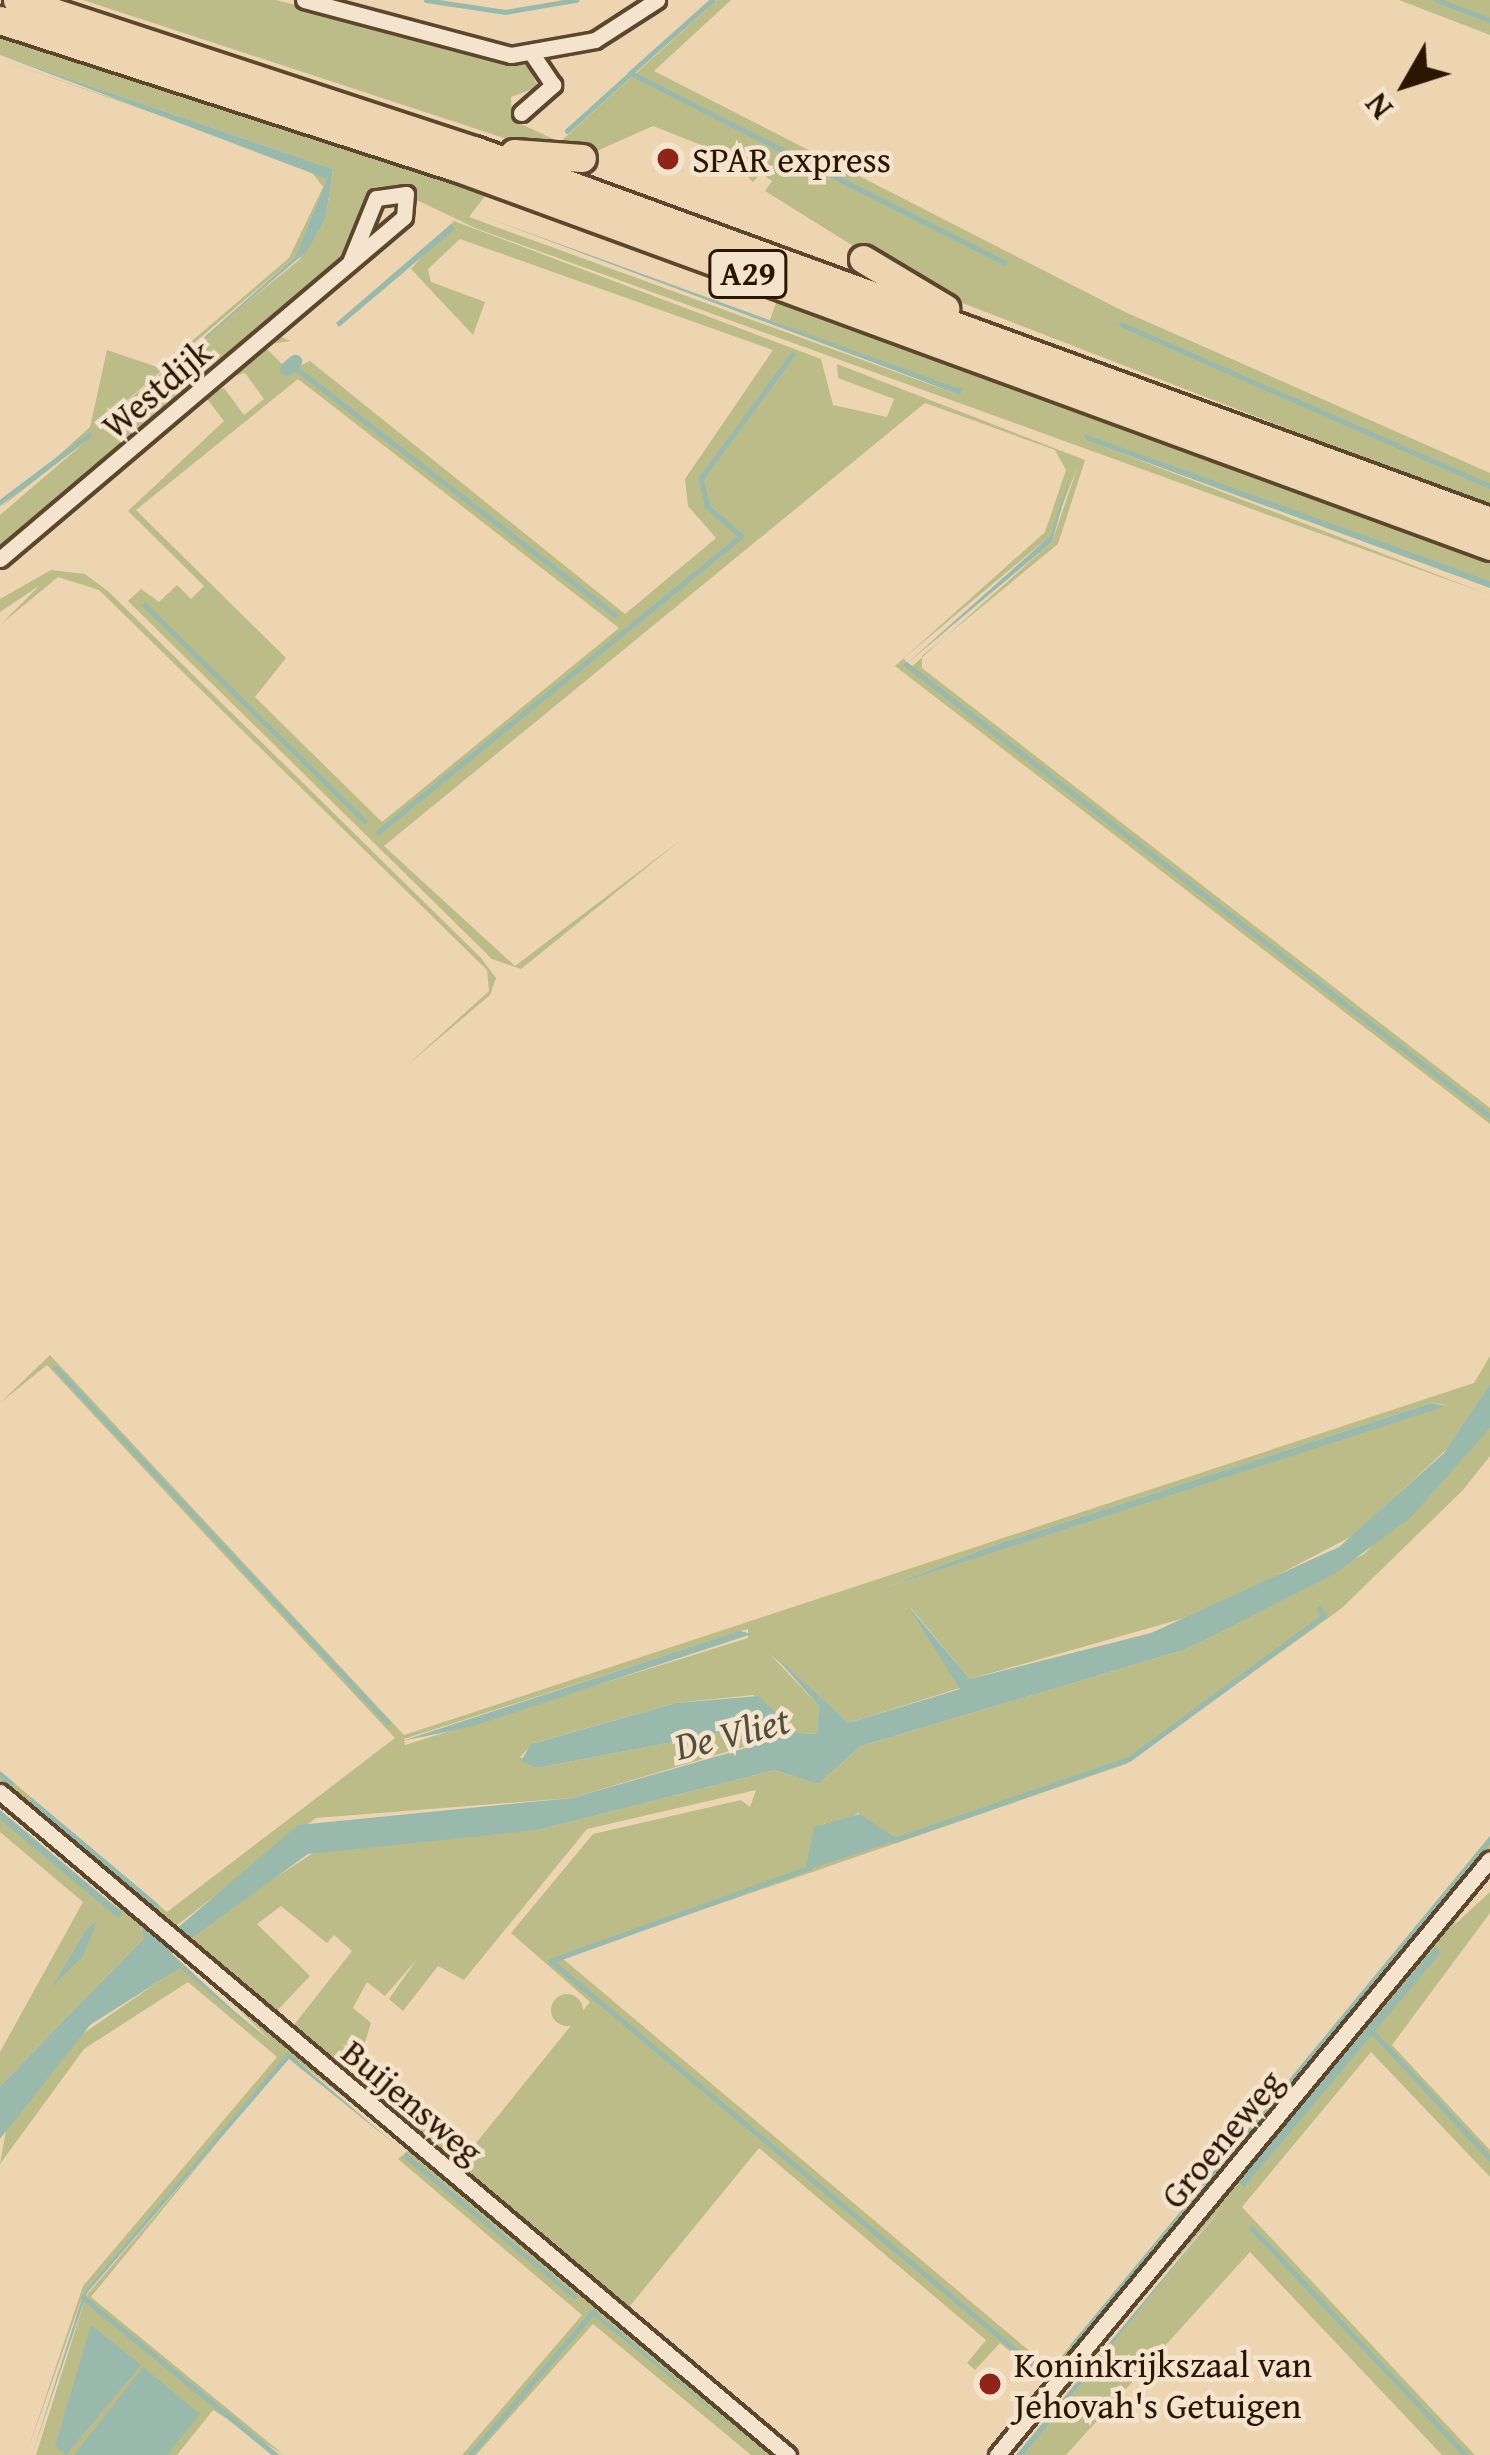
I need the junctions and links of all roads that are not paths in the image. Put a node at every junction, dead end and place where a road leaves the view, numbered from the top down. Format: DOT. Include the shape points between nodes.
graph roads {
  1 [pos="17,0"];
  2 [pos="304,0"];
  3 [pos="657,0"];
  4 [pos="0,20"];
  5 [pos="532,54"];
  6 [pos="521,113"];
  7 [pos="474,150"];
  8 [pos="582,158"];
  9 [pos="863,260"];
  10 [pos="350,262"];
  11 [pos="1000,341"];
  12 [pos="1490,521"];
  13 [pos="1490,546"];
  14 [pos="0,559"];
  15 [pos="0,1792"];
  16 [pos="1490,1859"];
  17 [pos="788,2455"];
  18 [pos="998,2455"];
  1 -- 7 [label="highway, A29"];
  2 -- 5 [label="street" via="454,47"];
  3 -- 5 [label="street" via="595,40"];
  4 -- 13 [label="highway, A29" via="456,167"];
  5 -- 6 [label="street" via="553,85"];
  7 -- 8 [label="highway, A29"];
  7 -- 11 [label="highway, A29"];
  9 -- 11 [label="highway, A29"];
  10 -- 10 [label="street, Westdijk" via="408,212 406,194 376,199"];
  10 -- 14 [label="street, Westdijk"];
  11 -- 12 [label="highway, A29"];
  15 -- 17 [label="street, Buijensweg"];
  16 -- 18 [label="street, Groeneweg"];
}
